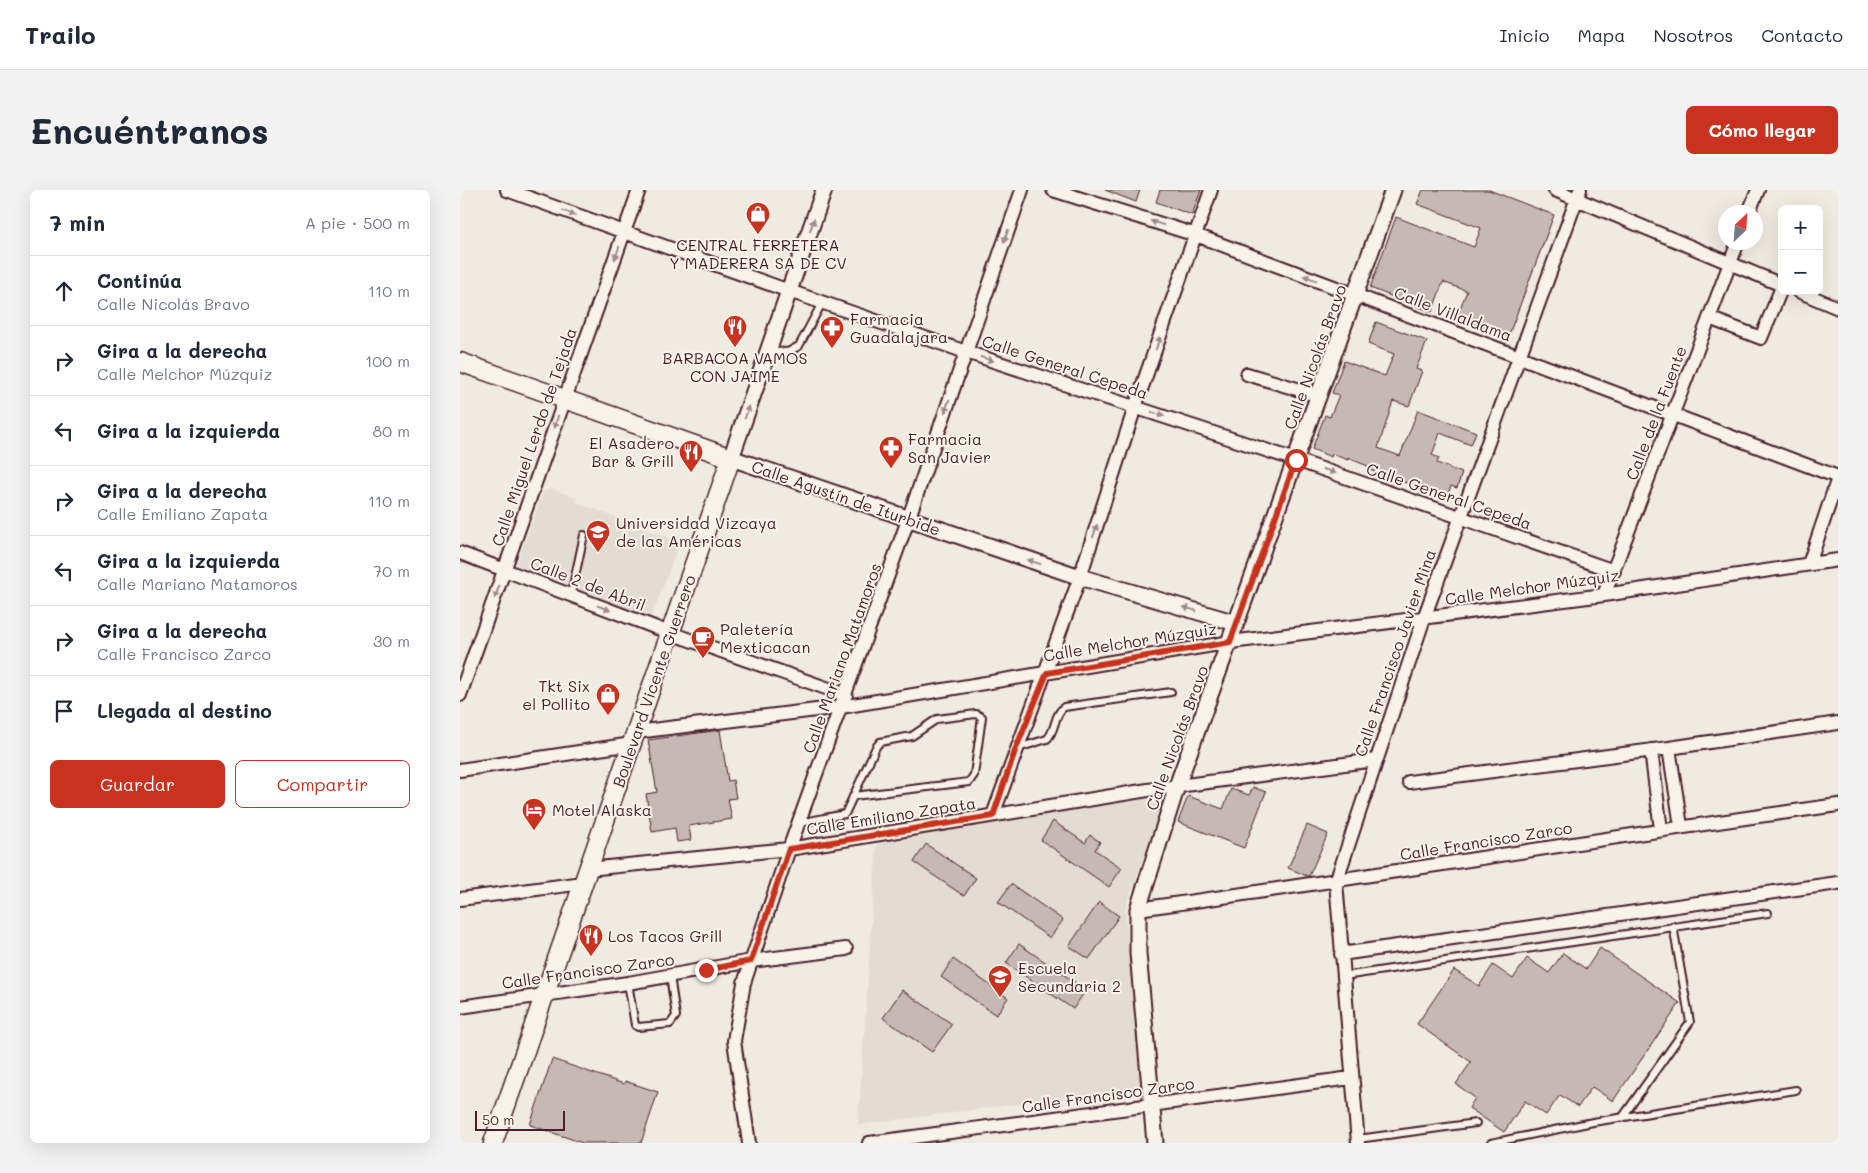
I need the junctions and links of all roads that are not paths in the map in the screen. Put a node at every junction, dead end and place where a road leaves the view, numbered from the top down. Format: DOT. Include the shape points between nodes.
graph roads {
  1 [pos="507,190"];
  2 [pos="639,190"];
  3 [pos="824,190"];
  4 [pos="1022,190"];
  5 [pos="1053,190"];
  6 [pos="1211,190"];
  7 [pos="1393,190"];
  8 [pos="1555,190"];
  9 [pos="1758,190"];
  10 [pos="1578,194"];
  11 [pos="1752,205"];
  12 [pos="624,233"];
  13 [pos="1196,235"];
  14 [pos="1735,250"];
  15 [pos="1730,264"];
  16 [pos="1778,284"];
  17 [pos="789,292"];
  18 [pos="1356,294"];
  19 [pos="1778,295"];
  20 [pos="1807,295"];
  21 [pos="822,303"];
  22 [pos="1838,308"];
  23 [pos="1709,318"];
  24 [pos="768,352"];
  25 [pos="966,352"];
  26 [pos="1519,357"];
  27 [pos="460,362"];
  28 [pos="1247,374"];
  29 [pos="1320,396"];
  30 [pos="564,400"];
  31 [pos="1136,407"];
  32 [pos="1672,415"];
  33 [pos="731,458"];
  34 [pos="1296,460"];
  35 [pos="1838,478"];
  36 [pos="1460,517"];
  37 [pos="908,520"];
  38 [pos="584,535"];
  39 [pos="460,553"];
  40 [pos="1838,560"];
  41 [pos="1809,564"];
  42 [pos="505,569"];
  43 [pos="1614,571"];
  44 [pos="1080,577"];
  45 [pos="571,595"];
  46 [pos="1604,595"];
  47 [pos="1424,618"];
  48 [pos="1236,623"];
  49 [pos="670,633"];
  50 [pos="1230,642"];
  51 [pos="1047,673"];
  52 [pos="1171,692"];
  53 [pos="460,695"];
  54 [pos="843,701"];
  55 [pos="1838,722"];
  56 [pos="634,738"];
  57 [pos="1016,748"];
  58 [pos="1669,748"];
  59 [pos="1651,750"];
  60 [pos="1376,760"];
  61 [pos="460,770"];
  62 [pos="1409,782"];
  63 [pos="1177,786"];
  64 [pos="854,796"];
  65 [pos="1838,806"];
  66 [pos="993,816"];
  67 [pos="799,823"];
  68 [pos="1681,826"];
  69 [pos="1661,830"];
  70 [pos="789,849"];
  71 [pos="586,876"];
  72 [pos="1336,882"];
  73 [pos="1838,883"];
  74 [pos="460,898"];
  75 [pos="1138,909"];
  76 [pos="1768,913"];
  77 [pos="1673,926"];
  78 [pos="846,950"];
  79 [pos="1341,954"];
  80 [pos="751,961"];
  81 [pos="670,976"];
  82 [pos="1343,977"];
  83 [pos="628,983"];
  84 [pos="545,994"];
  85 [pos="460,1007"];
  86 [pos="1351,1078"];
  87 [pos="1796,1090"];
  88 [pos="1151,1106"];
  89 [pos="1622,1118"];
  90 [pos="1476,1123"];
  91 [pos="1358,1141"];
  92 [pos="493,1143"];
  93 [pos="749,1143"];
  94 [pos="869,1143"];
  95 [pos="1154,1143"];
  96 [pos="1492,1143"];
  1 -- 12 [label="street, Calle General Cepeda, one-way"];
  2 -- 12 [label="street, Calle Miguel Lerdo de Tejada"];
  17 -- 3 [label="street, Boulevard Vicente Guerrero, one-way"];
  4 -- 25 [label="street, Calle Mariano Matamoros, one-way"];
  13 -- 5 [label="street, Calle Villaldama, one-way"];
  6 -- 13 [label="street"];
  7 -- 18 [label="street, Calle Nicolás Bravo"];
  8 -- 10 [label="street"];
  9 -- 11 [label="street"];
  10 -- 15 [label="street"];
  10 -- 26 [label="street, Calle Francisco Javier Mina"];
  12 -- 17 [label="street, Calle General Cepeda"];
  12 -- 30 [label="street, Calle Miguel Lerdo de Tejada, one-way"];
  18 -- 13 [label="street, Calle Villaldama, one-way"];
  31 -- 13 [label="street, one-way"];
  14 -- 15 [label="street, Calle de la Fuente"];
  15 -- 16 [label="street"];
  15 -- 23 [label="street, Calle de la Fuente"];
  17 -- 21 [label="street, Calle General Cepeda"];
  17 -- 24 [label="street, Boulevard Vicente Guerrero"];
  18 -- 26 [label="street, Calle Villaldama"];
  18 -- 29 [label="street, Calle Nicolás Bravo"];
  19 -- 23 [label="street" via="1761,338"];
  20 -- 22 [label="street"];
  21 -- 24 [label="lane" via="799,346 788,352"];
  21 -- 25 [label="street, Calle General Cepeda"];
  23 -- 32 [label="street, Calle de la Fuente"];
  33 -- 24 [label="street, Boulevard Vicente Guerrero, one-way"];
  25 -- 31 [label="street, Calle General Cepeda, one-way"];
  25 -- 37 [label="street, Calle Mariano Matamoros, one-way"];
  26 -- 32 [label="street, Calle Villaldama"];
  26 -- 36 [label="street, Calle Francisco Javier Mina"];
  27 -- 30 [label="main road, Calle Agustín de Iturbide"];
  28 -- 29 [label="street"];
  29 -- 34 [label="street, Calle Nicolás Bravo"];
  30 -- 33 [label="main road, Calle Agustín de Iturbide"];
  30 -- 42 [label="street, Calle Miguel Lerdo de Tejada, one-way"];
  31 -- 34 [label="street, Calle General Cepeda, one-way"];
  44 -- 31 [label="street, one-way"];
  32 -- 35 [label="street, Calle Villaldama"];
  32 -- 43 [label="street, Calle de la Fuente"];
  33 -- 37 [label="street, Calle Agustín de Iturbide"];
  33 -- 49 [label="main road, Boulevard Vicente Guerrero"];
  34 -- 36 [label="street, Calle General Cepeda, one-way"];
  34 -- 48 [label="street, Calle Nicolás Bravo"];
  35 -- 41 [label="street"];
  36 -- 43 [label="street, Calle General Cepeda"];
  36 -- 47 [label="street, Calle Francisco Javier Mina"];
  44 -- 37 [label="street, Calle Agustín de Iturbide, one-way"];
  37 -- 54 [label="street, Calle Mariano Matamoros"];
  38 -- 45 [label="lane"];
  39 -- 42 [label="street, Calle 2 de Abril"];
  40 -- 41 [label="street, Calle Melchor Múzquiz"];
  41 -- 46 [label="street, Calle Melchor Múzquiz"];
  42 -- 45 [label="street, Calle 2 de Abril"];
  42 -- 53 [label="street, Calle Miguel Lerdo de Tejada, one-way"];
  43 -- 46 [label="street, Calle de la Fuente"];
  48 -- 44 [label="street, Calle Agustín de Iturbide, one-way"];
  44 -- 51 [label="street"];
  45 -- 49 [label="street, Calle 2 de Abril, one-way"];
  46 -- 47 [label="street, Calle Melchor Múzquiz"];
  47 -- 50 [label="street, Calle Melchor Múzquiz"];
  47 -- 60 [label="street, Calle Francisco Javier Mina"];
  48 -- 50 [label="street, Calle Nicolás Bravo"];
  49 -- 54 [label="street, Calle 2 de Abril"];
  49 -- 56 [label="main road, Boulevard Vicente Guerrero"];
  50 -- 51 [label="street, Calle Melchor Múzquiz"];
  50 -- 63 [label="street, Calle Nicolás Bravo"];
  51 -- 54 [label="street, Calle Melchor Múzquiz"];
  51 -- 57 [label="street"];
  52 -- 57 [label="lane" via="1064,708 1056,718 1051,736"];
  54 -- 56 [label="street, Calle Melchor Múzquiz"];
  54 -- 67 [label="street, Calle Mariano Matamoros"];
  55 -- 58 [label="street"];
  56 -- 61 [label="street, Calle Melchor Múzquiz"];
  56 -- 71 [label="main road, Boulevard Vicente Guerrero"];
  57 -- 66 [label="street"];
  58 -- 59 [label="street"];
  58 -- 68 [label="street"];
  59 -- 62 [label="street"];
  59 -- 69 [label="street"];
  60 -- 63 [label="street, Calle Emiliano Zapata"];
  60 -- 72 [label="street, Calle Francisco Javier Mina"];
  63 -- 66 [label="street, Calle Emiliano Zapata"];
  63 -- 75 [label="street, Calle Nicolás Bravo"];
  64 -- 64 [label="lane" via="969,782 974,775 982,717 976,714 937,719 912,736 878,744"];
  64 -- 67 [label="lane" via="841,816"];
  65 -- 68 [label="street, Calle Francisco Zarco"];
  66 -- 70 [label="street, Calle Emiliano Zapata"];
  67 -- 70 [label="street, Calle Mariano Matamoros"];
  68 -- 69 [label="street, Calle Francisco Zarco"];
  69 -- 72 [label="street, Calle Francisco Zarco"];
  70 -- 71 [label="street, Calle Emiliano Zapata"];
  70 -- 80 [label="street, Calle Mariano Matamoros"];
  71 -- 74 [label="street, Calle Emiliano Zapata"];
  71 -- 84 [label="main road, Boulevard Vicente Guerrero"];
  72 -- 75 [label="street, Calle Francisco Zarco"];
  72 -- 79 [label="street, Calle Francisco Javier Mina"];
  73 -- 79 [label="street"];
  75 -- 88 [label="street, Calle Nicolás Bravo" via="1138,953"];
  76 -- 77 [label="lane"];
  77 -- 82 [label="lane"];
  77 -- 89 [label="lane" via="1690,1022"];
  78 -- 80 [label="street, Calle Francisco Zarco"];
  79 -- 82 [label="street, Calle Francisco Javier Mina"];
  80 -- 81 [label="street, Calle Francisco Zarco"];
  80 -- 93 [label="street, Calle Mariano Matamoros" via="736,1019 734,1041"];
  81 -- 83 [label="street, Calle Francisco Zarco"];
  81 -- 83 [label="lane" via="676,1016 670,1024 635,1025"];
  82 -- 86 [label="street, Calle Francisco Javier Mina"];
  83 -- 84 [label="street, Calle Francisco Zarco"];
  84 -- 85 [label="street, Calle Francisco Zarco"];
  84 -- 92 [label="main road, Boulevard Vicente Guerrero"];
  86 -- 88 [label="street, Calle Francisco Zarco"];
  86 -- 91 [label="street, Calle Francisco Javier Mina"];
  87 -- 89 [label="lane"];
  88 -- 94 [label="street, Calle Francisco Zarco"];
  88 -- 95 [label="street, Calle Nicolás Bravo"];
  89 -- 96 [label="lane"];
  90 -- 91 [label="lane"];
}
